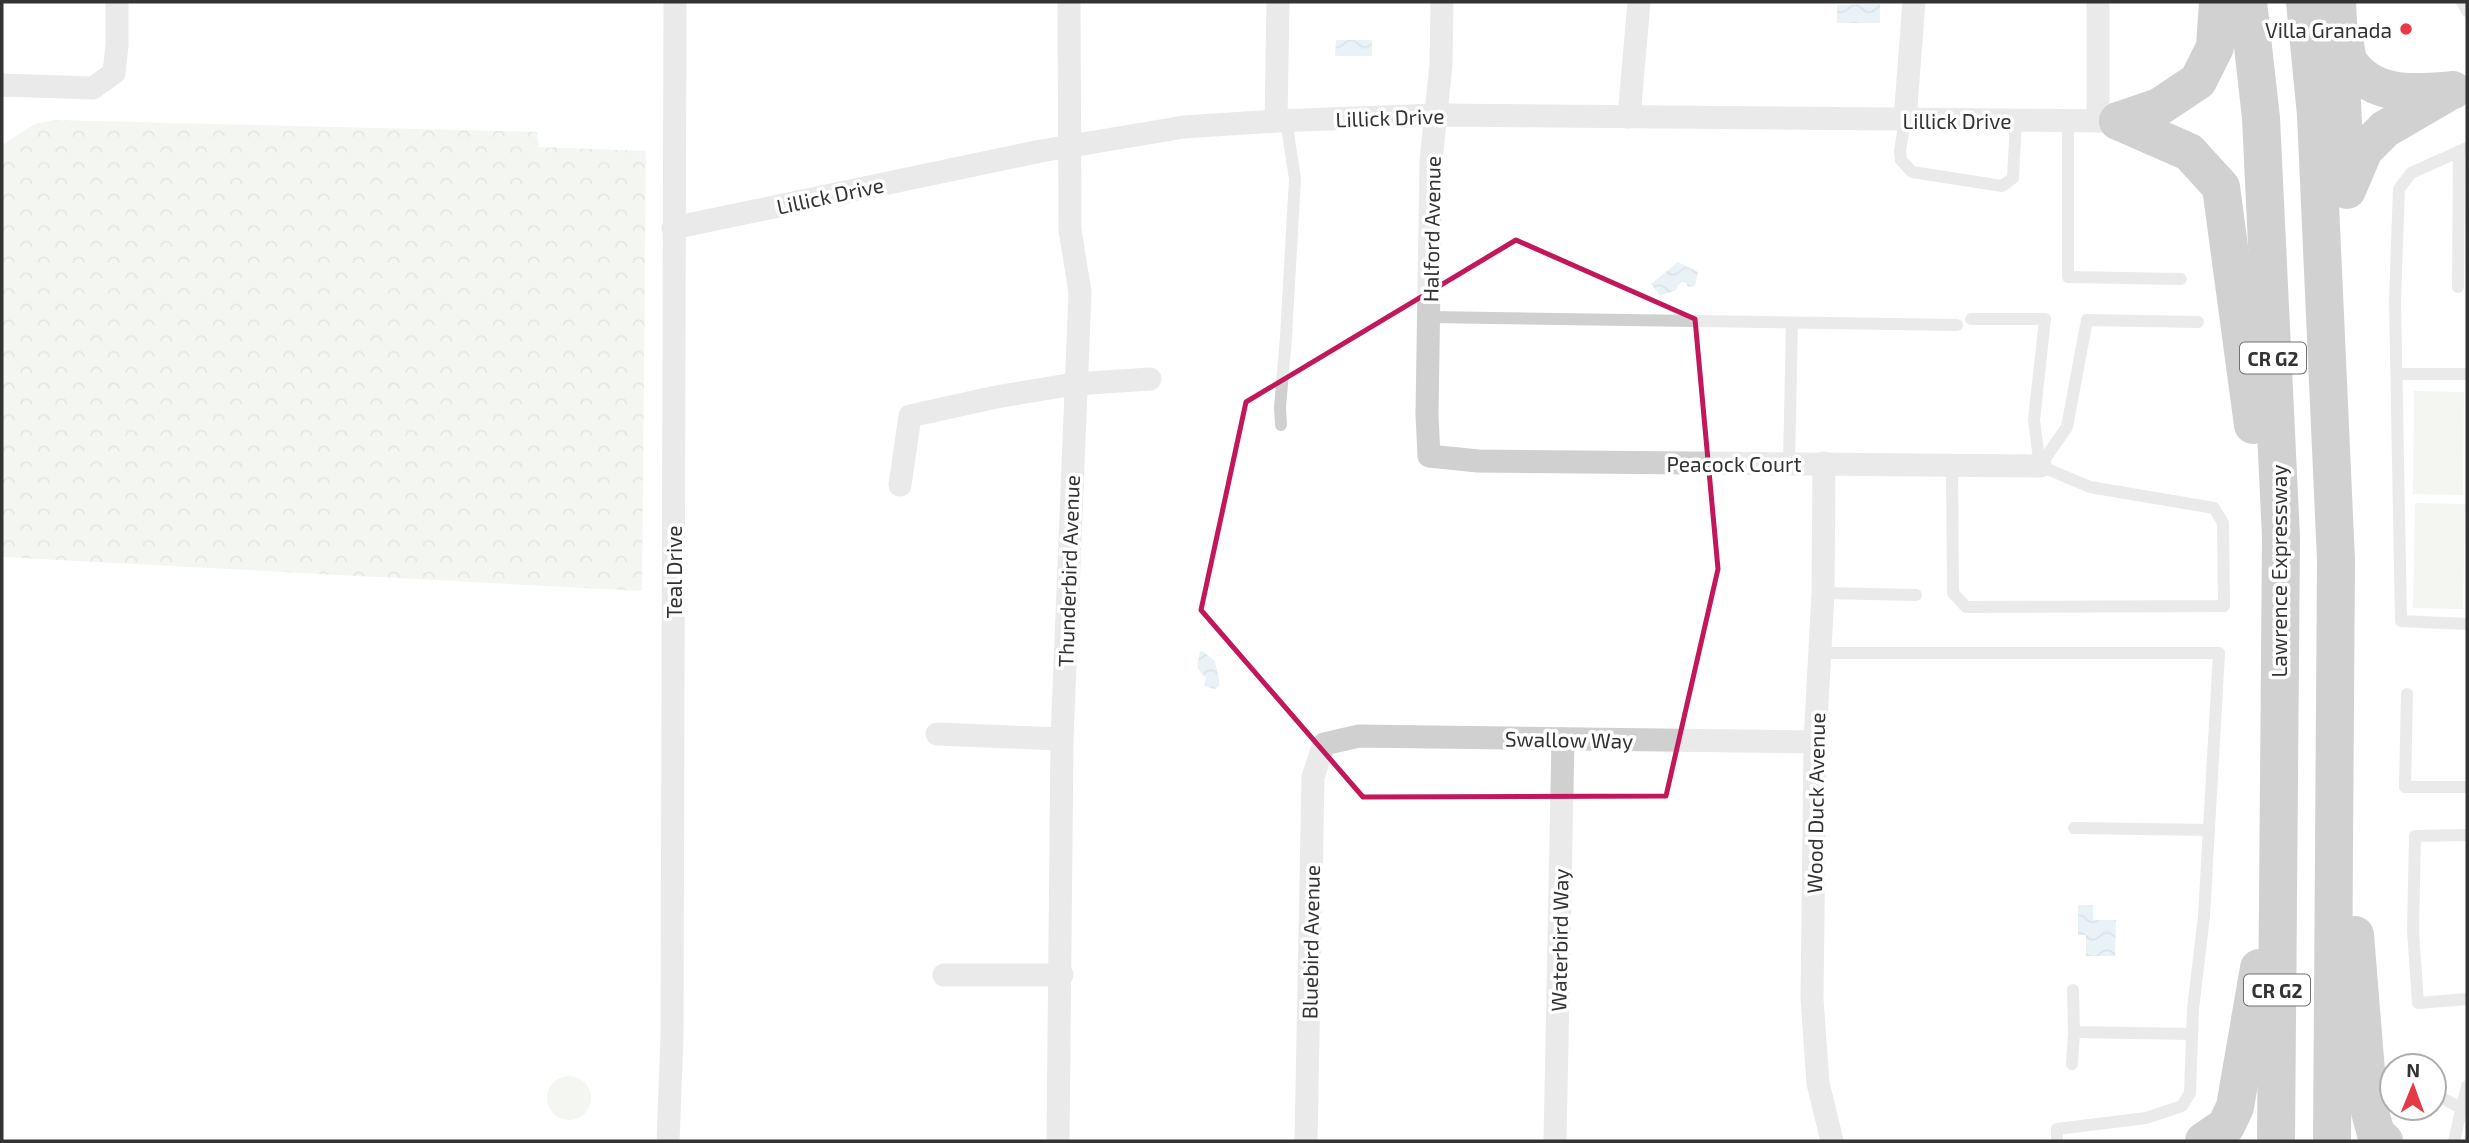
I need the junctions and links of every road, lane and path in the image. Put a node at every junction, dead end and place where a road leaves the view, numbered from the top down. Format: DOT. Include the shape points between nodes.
graph roads {
  1 [pos="117,2"];
  2 [pos="675,2"];
  3 [pos="1069,2"];
  4 [pos="1278,2"];
  5 [pos="1442,2"];
  6 [pos="1639,2"];
  7 [pos="1914,2"];
  8 [pos="2098,2"];
  9 [pos="2218,2"];
  10 [pos="2248,2"];
  11 [pos="2305,2"];
  12 [pos="2462,2"];
  13 [pos="2467,11"];
  14 [pos="2338,12"];
  15 [pos="2,85"];
  16 [pos="2460,86"];
  17 [pos="1436,115"];
  18 [pos="1629,117"];
  19 [pos="1905,119"];
  20 [pos="1281,120"];
  21 [pos="2016,120"];
  22 [pos="2068,121"];
  23 [pos="2108,121"];
  24 [pos="1068,146"];
  25 [pos="2463,150"];
  26 [pos="2346,192"];
  27 [pos="673,228"];
  28 [pos="2181,279"];
  29 [pos="2458,287"];
  30 [pos="1429,317"];
  31 [pos="1971,319"];
  32 [pos="2198,322"];
  33 [pos="1792,323"];
  34 [pos="1957,325"];
  35 [pos="2397,374"];
  36 [pos="2467,374"];
  37 [pos="1150,379"];
  38 [pos="1074,384"];
  39 [pos="1281,425"];
  40 [pos="1429,456"];
  41 [pos="1789,463"];
  42 [pos="1824,463"];
  43 [pos="1952,466"];
  44 [pos="2040,466"];
  45 [pos="900,485"];
  46 [pos="2281,537"];
  47 [pos="2336,560"];
  48 [pos="1822,593"];
  49 [pos="1916,595"];
  50 [pos="2467,624"];
  51 [pos="1819,653"];
  52 [pos="2407,694"];
  53 [pos="937,734"];
  54 [pos="1062,739"];
  55 [pos="1563,739"];
  56 [pos="1815,742"];
  57 [pos="2334,743"];
  58 [pos="1324,744"];
  59 [pos="2467,787"];
  60 [pos="2074,828"];
  61 [pos="2209,830"];
  62 [pos="2467,835"];
  63 [pos="2279,838"];
  64 [pos="944,975"];
  65 [pos="1062,975"];
  66 [pos="2073,990"];
  67 [pos="2467,999"];
  68 [pos="2074,1032"];
  69 [pos="2192,1034"];
  70 [pos="2072,1064"];
  71 [pos="2467,1086"];
  72 [pos="2448,1101"];
  73 [pos="2461,1108"];
  74 [pos="2057,1135"];
  75 [pos="2459,1135"];
  76 [pos="668,1141"];
  77 [pos="1058,1141"];
  78 [pos="1306,1141"];
  79 [pos="1555,1141"];
  80 [pos="1832,1141"];
  81 [pos="2204,1141"];
  82 [pos="2276,1141"];
  83 [pos="2332,1141"];
  84 [pos="2384,1141"];
  1 -- 15 [label="street" via="114,73 93,88"];
  2 -- 27 [label="street, Teal Drive"];
  3 -- 24 [label="street, Thunderbird Avenue"];
  4 -- 20 [label="street"];
  5 -- 17 [label="street, Halford Avenue"];
  6 -- 18 [label="street"];
  7 -- 19 [label="street"];
  8 -- 23 [label="street"];
  9 -- 23 [label="highway" via="2215,47 2198,81 2159,107"];
  10 -- 46 [label="highway, Lawrence Expressway / CR G2" via="2261,118"];
  11 -- 47 [label="highway, CR G2" via="2316,115"];
  12 -- 13 [label="lane"];
  14 -- 16 [label="highway" via="2350,64 2374,85 2404,93"];
  14 -- 26 [label="highway"];
  16 -- 26 [label="highway" via="2385,129 2364,150"];
  17 -- 18 [label="street, Lillick Drive"];
  17 -- 20 [label="street, Lillick Drive"];
  17 -- 30 [label="street, Halford Avenue"];
  18 -- 19 [label="street, Lillick Drive"];
  19 -- 21 [label="street, Lillick Drive"];
  19 -- 21 [label="lane" via="1901,160 1912,172 2002,186 2013,178"];
  20 -- 24 [label="street, Lillick Drive" via="1184,127"];
  20 -- 39 [label="lane" via="1295,179"];
  21 -- 22 [label="street, Lillick Drive"];
  22 -- 23 [label="street, Lillick Drive"];
  22 -- 28 [label="lane" via="2068,277"];
  23 -- 46 [label="highway" via="2189,152 2221,187 2255,434"];
  24 -- 27 [label="street, Lillick Drive"];
  24 -- 38 [label="street, Thunderbird Avenue" via="1070,230 1080,292"];
  25 -- 29 [label="lane"];
  25 -- 35 [label="lane" via="2411,173 2399,189"];
  26 -- 47 [label="highway" via="2347,318"];
  27 -- 76 [label="street, Teal Drive"];
  30 -- 33 [label="lane"];
  30 -- 40 [label="street, Halford Avenue"];
  31 -- 44 [label="lane" via="2045,319 2034,420"];
  32 -- 44 [label="lane" via="2087,320 2067,427"];
  33 -- 34 [label="lane"];
  33 -- 41 [label="lane"];
  35 -- 36 [label="lane"];
  35 -- 50 [label="lane" via="2401,621"];
  37 -- 38 [label="street"];
  38 -- 45 [label="street" via="910,416"];
  38 -- 54 [label="street, Thunderbird Avenue"];
  40 -- 41 [label="street, Peacock Court" via="1478,461"];
  41 -- 42 [label="street, Peacock Court"];
  42 -- 43 [label="street, Peacock Court"];
  42 -- 48 [label="street, Wood Duck Avenue"];
  43 -- 44 [label="street, Peacock Court"];
  43 -- 44 [label="lane" via="1953,593 1966,607 2224,606 2223,523 2214,508 2090,488"];
  46 -- 63 [label="highway, Lawrence Expressway / CR G2"];
  47 -- 57 [label="highway, CR G2"];
  48 -- 49 [label="lane"];
  48 -- 51 [label="street, Wood Duck Avenue"];
  51 -- 56 [label="street, Wood Duck Avenue"];
  51 -- 61 [label="lane" via="2219,653"];
  52 -- 59 [label="lane" via="2405,787"];
  53 -- 54 [label="street"];
  54 -- 65 [label="street, Thunderbird Avenue"];
  55 -- 56 [label="street, Swallow Way"];
  55 -- 58 [label="street, Swallow Way" via="1359,736"];
  55 -- 79 [label="street, Waterbird Way"];
  56 -- 80 [label="street, Wood Duck Avenue" via="1812,999 1818,1083"];
  57 -- 83 [label="highway, CR G2"];
  57 -- 84 [label="highway" via="2369,1108 2376,1134"];
  58 -- 78 [label="street, Bluebird Avenue" via="1313,776"];
  60 -- 61 [label="lane"];
  61 -- 69 [label="lane"];
  62 -- 67 [label="lane" via="2415,836 2413,931 2418,1003"];
  63 -- 81 [label="highway" via="2235,1107 2226,1126"];
  63 -- 82 [label="highway, Lawrence Expressway / CR G2"];
  64 -- 65 [label="street"];
  65 -- 77 [label="street, Thunderbird Avenue"];
  66 -- 68 [label="lane"];
  68 -- 69 [label="lane"];
  68 -- 70 [label="lane"];
  69 -- 74 [label="lane" via="2190,1093 2182,1106 2146,1118"];
  71 -- 73 [label="lane"];
  72 -- 73 [label="lane"];
  73 -- 75 [label="lane"];
}
